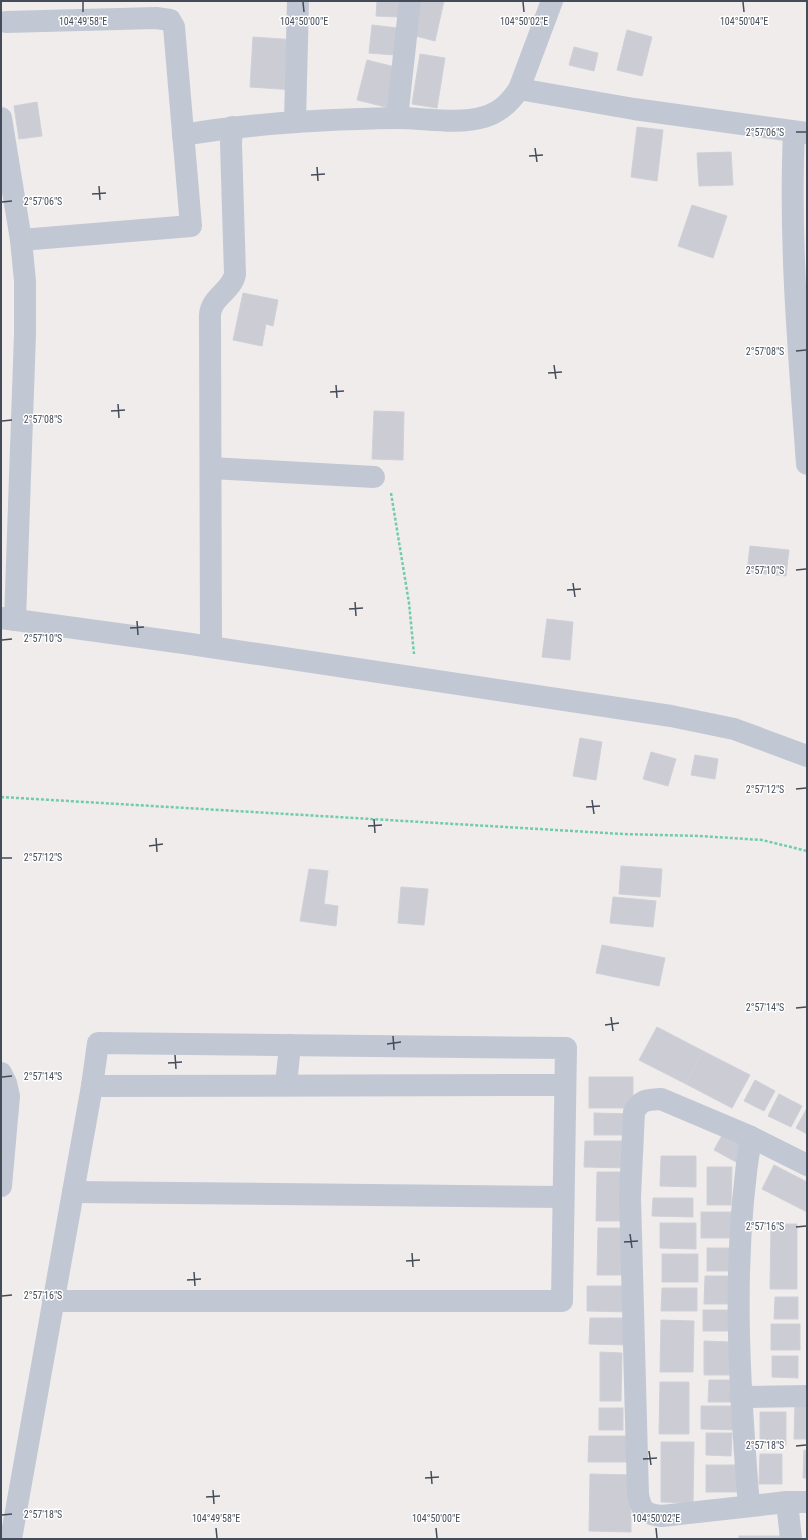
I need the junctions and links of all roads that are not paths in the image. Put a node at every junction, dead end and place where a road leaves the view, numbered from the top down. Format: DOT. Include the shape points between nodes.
graph roads {
  1 [pos="298,1"];
  2 [pos="410,1"];
  3 [pos="552,1"];
  4 [pos="6,22"];
  5 [pos="519,89"];
  6 [pos="1,118"];
  7 [pos="397,118"];
  8 [pos="295,121"];
  9 [pos="232,127"];
  10 [pos="801,132"];
  11 [pos="183,135"];
  12 [pos="21,240"];
  13 [pos="807,464"];
  14 [pos="211,468"];
  15 [pos="374,477"];
  16 [pos="8,619"];
  17 [pos="211,647"];
  18 [pos="807,756"];
  19 [pos="290,1045"];
  20 [pos="1,1073"];
  21 [pos="286,1085"];
  22 [pos="565,1085"];
  23 [pos="92,1086"];
  24 [pos="751,1137"];
  25 [pos="807,1165"];
  26 [pos="1,1186"];
  27 [pos="74,1192"];
  28 [pos="562,1197"];
  29 [pos="53,1301"];
  30 [pos="807,1396"];
  31 [pos="740,1397"];
  32 [pos="797,1502"];
  33 [pos="749,1506"];
  34 [pos="11,1539"];
  35 [pos="791,1539"];
  1 -- 8 [label="street"];
  2 -- 7 [label="street"];
  3 -- 5 [label="street"];
  4 -- 11 [label="street" via="156,18 170,20 174,28"];
  5 -- 7 [label="street" via="511,101 498,112 484,117 468,120"];
  5 -- 10 [label="street" via="634,109"];
  6 -- 12 [label="street"];
  7 -- 8 [label="street"];
  8 -- 9 [label="street"];
  9 -- 11 [label="street"];
  9 -- 14 [label="street" via="230,144 235,274 234,279 214,301 210,310"];
  10 -- 13 [label="street" via="792,174 795,290"];
  11 -- 12 [label="street" via="191,226"];
  12 -- 16 [label="street" via="25,281 25,334"];
  14 -- 15 [label="street"];
  14 -- 17 [label="street"];
  16 -- 17 [label="street"];
  17 -- 18 [label="street" via="703,722 764,739"];
  19 -- 21 [label="street"];
  19 -- 22 [label="street" via="566,1048"];
  19 -- 23 [label="street" via="98,1043"];
  20 -- 26 [label="street" via="9,1096"];
  21 -- 22 [label="street"];
  21 -- 23 [label="street"];
  22 -- 28 [label="street"];
  23 -- 27 [label="street"];
  24 -- 25 [label="street"];
  24 -- 31 [label="street" via="741,1229"];
  24 -- 33 [label="street" via="661,1099 638,1104 634,1112 630,1197 640,1504 643,1511 662,1516"];
  27 -- 28 [label="street"];
  27 -- 29 [label="street"];
  28 -- 29 [label="street" via="562,1301"];
  29 -- 34 [label="street"];
  30 -- 31 [label="street"];
  31 -- 33 [label="street"];
  32 -- 33 [label="street"];
  32 -- 35 [label="street"];
}
